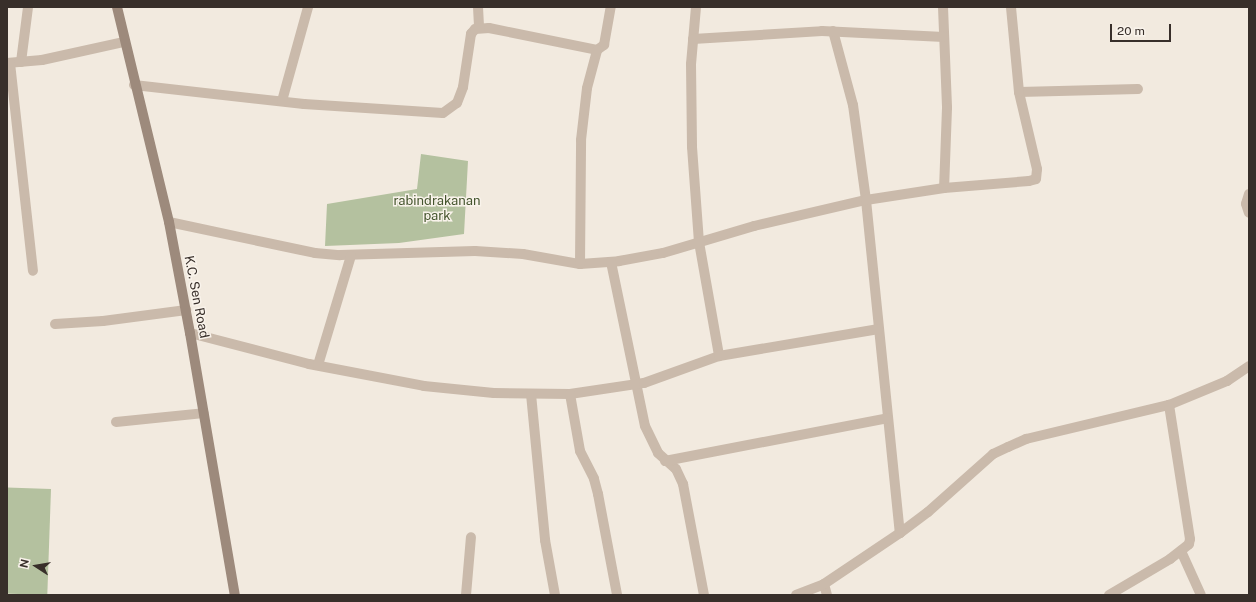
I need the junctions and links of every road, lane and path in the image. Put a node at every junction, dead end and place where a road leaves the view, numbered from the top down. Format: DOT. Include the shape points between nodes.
graph roads {
  1 [pos="28,7"];
  2 [pos="117,7"];
  3 [pos="308,7"];
  4 [pos="478,7"];
  5 [pos="611,7"];
  6 [pos="696,7"];
  7 [pos="943,7"];
  8 [pos="1011,7"];
  9 [pos="479,27"];
  10 [pos="833,31"];
  11 [pos="944,37"];
  12 [pos="693,39"];
  13 [pos="123,42"];
  14 [pos="597,50"];
  15 [pos="21,62"];
  16 [pos="9,63"];
  17 [pos="134,85"];
  18 [pos="1138,89"];
  19 [pos="1019,92"];
  20 [pos="282,101"];
  21 [pos="944,188"];
  22 [pos="1249,194"];
  23 [pos="866,200"];
  24 [pos="1249,213"];
  25 [pos="169,222"];
  26 [pos="699,242"];
  27 [pos="352,256"];
  28 [pos="611,262"];
  29 [pos="580,264"];
  30 [pos="33,271"];
  31 [pos="186,310"];
  32 [pos="55,324"];
  33 [pos="879,329"];
  34 [pos="190,333"];
  35 [pos="719,356"];
  36 [pos="318,365"];
  37 [pos="1249,366"];
  38 [pos="635,385"];
  39 [pos="531,394"];
  40 [pos="570,394"];
  41 [pos="1169,406"];
  42 [pos="204,414"];
  43 [pos="888,418"];
  44 [pos="116,422"];
  45 [pos="665,462"];
  46 [pos="900,533"];
  47 [pos="470,537"];
  48 [pos="1181,550"];
  49 [pos="824,584"];
  50 [pos="235,595"];
  51 [pos="466,595"];
  52 [pos="555,595"];
  53 [pos="617,595"];
  54 [pos="704,595"];
  55 [pos="796,595"];
  56 [pos="827,595"];
  57 [pos="1109,595"];
  58 [pos="1201,595"];
  1 -- 15 [label="street"];
  2 -- 13 [label="street, K.C. Sen Road"];
  3 -- 20 [label="street"];
  4 -- 9 [label="street"];
  5 -- 14 [label="street" via="604,45"];
  6 -- 12 [label="street"];
  7 -- 11 [label="street"];
  8 -- 19 [label="street"];
  9 -- 14 [label="street"];
  9 -- 20 [label="street" via="471,34 463,87 457,103 442,113"];
  10 -- 11 [label="street"];
  10 -- 12 [label="street"];
  10 -- 23 [label="street" via="852,105"];
  11 -- 21 [label="street" via="947,108"];
  12 -- 26 [label="street" via="690,107"];
  13 -- 15 [label="street"];
  13 -- 17 [label="street, K.C. Sen Road"];
  14 -- 29 [label="street" via="587,88 581,140"];
  15 -- 16 [label="street"];
  16 -- 30 [label="street"];
  17 -- 20 [label="street"];
  17 -- 25 [label="street, K.C. Sen Road"];
  18 -- 19 [label="street"];
  19 -- 21 [label="street" via="1037,169 1036,179 1026,182"];
  21 -- 23 [label="street"];
  22 -- 24 [label="street" via="1246,204"];
  23 -- 26 [label="street" via="754,226"];
  23 -- 33 [label="street"];
  25 -- 27 [label="street" via="315,252"];
  25 -- 31 [label="street, K.C. Sen Road"];
  26 -- 28 [label="street" via="663,253"];
  26 -- 35 [label="street"];
  27 -- 29 [label="street" via="475,251 523,254"];
  27 -- 36 [label="street"];
  28 -- 29 [label="street"];
  28 -- 38 [label="street"];
  31 -- 32 [label="street" via="103,321"];
  31 -- 34 [label="street, K.C. Sen Road"];
  33 -- 35 [label="street"];
  33 -- 43 [label="street"];
  34 -- 36 [label="street"];
  34 -- 42 [label="street, K.C. Sen Road"];
  35 -- 38 [label="street"];
  36 -- 39 [label="street" via="424,386"];
  37 -- 41 [label="street" via="1227,381"];
  38 -- 40 [label="street"];
  38 -- 45 [label="street" via="645,426"];
  39 -- 40 [label="street"];
  39 -- 52 [label="street" via="545,540"];
  40 -- 53 [label="street" via="580,451 594,479 598,494"];
  41 -- 46 [label="street" via="1026,439 993,454 928,512"];
  41 -- 48 [label="street" via="1190,532 1189,544"];
  42 -- 44 [label="street"];
  42 -- 50 [label="street, K.C. Sen Road"];
  43 -- 45 [label="street"];
  43 -- 46 [label="street"];
  45 -- 54 [label="street" via="676,469 683,484"];
  46 -- 49 [label="street"];
  47 -- 51 [label="street"];
  48 -- 57 [label="street"];
  48 -- 58 [label="street"];
  49 -- 55 [label="street"];
  49 -- 56 [label="street"];
}
